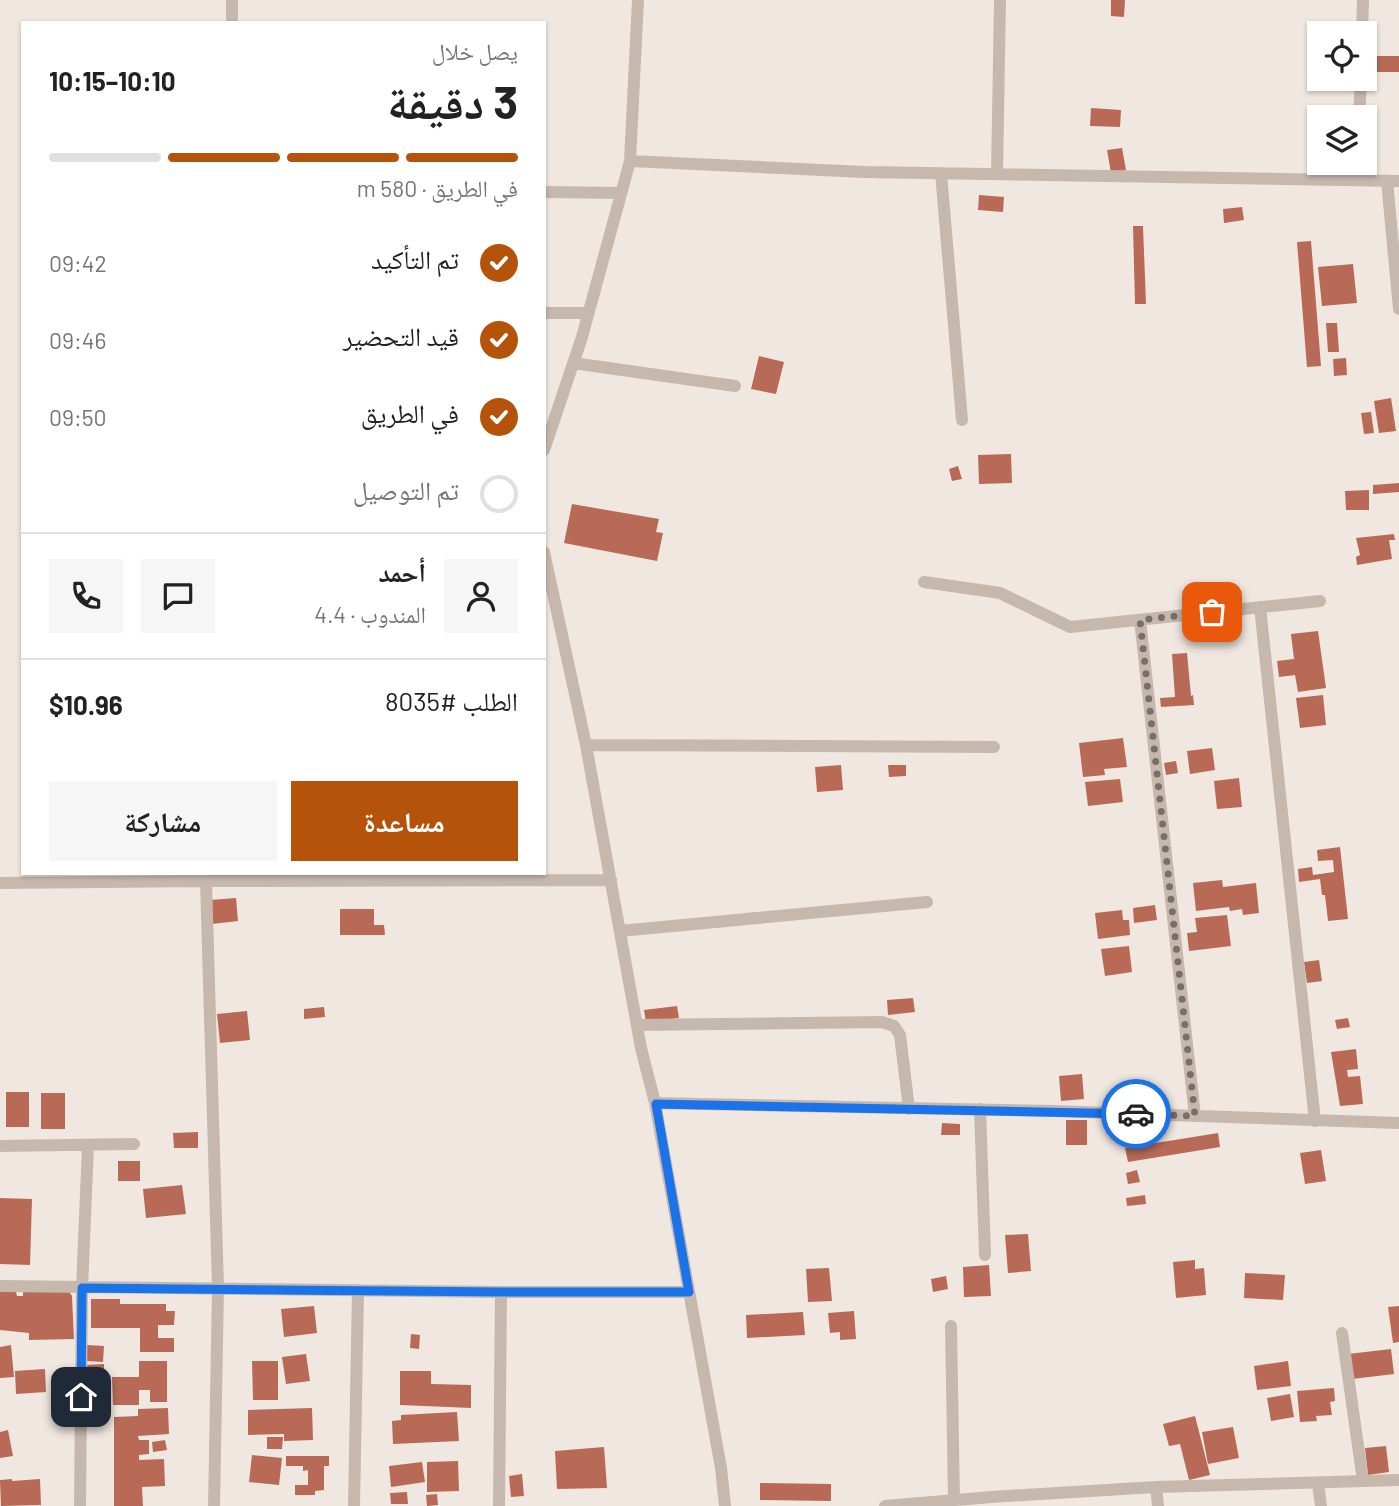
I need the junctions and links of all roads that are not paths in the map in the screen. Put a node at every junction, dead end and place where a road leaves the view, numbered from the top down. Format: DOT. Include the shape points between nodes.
graph roads {
  1 [pos="232,0"];
  2 [pos="638,0"];
  3 [pos="1000,0"];
  4 [pos="1363,0"];
  5 [pos="232,21"];
  6 [pos="1362,21"];
  7 [pos="630,161"];
  8 [pos="941,173"];
  9 [pos="997,174"];
  10 [pos="1357,175"];
  11 [pos="1357,179"];
  12 [pos="1393,181"];
  13 [pos="546,192"];
  14 [pos="621,192"];
  15 [pos="1399,309"];
  16 [pos="546,313"];
  17 [pos="588,313"];
  18 [pos="573,363"];
  19 [pos="735,386"];
  20 [pos="962,420"];
  21 [pos="547,430"];
  22 [pos="546,561"];
  23 [pos="924,583"];
  24 [pos="1320,601"];
  25 [pos="1260,607"];
  26 [pos="1140,620"];
  27 [pos="586,745"];
  28 [pos="994,747"];
  29 [pos="126,877"];
  30 [pos="235,877"];
  31 [pos="345,877"];
  32 [pos="611,880"];
  33 [pos="206,881"];
  34 [pos="0,883"];
  35 [pos="927,902"];
  36 [pos="620,930"];
  37 [pos="637,1025"];
  38 [pos="656,1104"];
  39 [pos="909,1109"];
  40 [pos="980,1109"];
  41 [pos="1195,1116"];
  42 [pos="1315,1121"];
  43 [pos="1399,1123"];
  44 [pos="134,1144"];
  45 [pos="0,1146"];
  46 [pos="88,1146"];
  47 [pos="985,1255"];
  48 [pos="0,1286"];
  49 [pos="82,1288"];
  50 [pos="218,1288"];
  51 [pos="358,1290"];
  52 [pos="501,1292"];
  53 [pos="689,1292"];
  54 [pos="951,1326"];
  55 [pos="1342,1333"];
  56 [pos="1399,1480"];
  57 [pos="1363,1481"];
  58 [pos="1318,1483"];
  59 [pos="1156,1488"];
  60 [pos="954,1500"];
  61 [pos="80,1506"];
  62 [pos="214,1506"];
  63 [pos="354,1506"];
  64 [pos="499,1506"];
  65 [pos="726,1506"];
  66 [pos="884,1506"];
  67 [pos="904,1506"];
  68 [pos="1158,1506"];
  69 [pos="1321,1506"];
  1 -- 5 [label="street"];
  2 -- 7 [label="street"];
  3 -- 9 [label="street"];
  4 -- 6 [label="street"];
  7 -- 8 [label="street"];
  7 -- 14 [label="street"];
  8 -- 9 [label="street"];
  8 -- 20 [label="street"];
  9 -- 11 [label="street"];
  10 -- 11 [label="street"];
  11 -- 12 [label="street"];
  12 -- 15 [label="street"];
  13 -- 14 [label="street"];
  14 -- 17 [label="street"];
  16 -- 17 [label="street"];
  17 -- 18 [label="street"];
  18 -- 19 [label="street"];
  18 -- 21 [label="street"];
  22 -- 27 [label="street"];
  23 -- 26 [label="street" via="1000,593 1070,627"];
  24 -- 25 [label="street"];
  25 -- 26 [label="street"];
  25 -- 42 [label="street"];
  26 -- 41 [label="street"];
  27 -- 28 [label="street"];
  27 -- 32 [label="street"];
  29 -- 33 [label="street"];
  29 -- 34 [label="street"];
  30 -- 31 [label="street"];
  30 -- 33 [label="street"];
  31 -- 32 [label="street"];
  32 -- 36 [label="street"];
  33 -- 50 [label="street"];
  35 -- 36 [label="street"];
  36 -- 37 [label="street"];
  37 -- 38 [label="street"];
  37 -- 39 [label="street" via="882,1022 894,1026 900,1035"];
  38 -- 39 [label="street"];
  38 -- 53 [label="street"];
  39 -- 40 [label="street"];
  40 -- 41 [label="street"];
  40 -- 47 [label="street"];
  41 -- 42 [label="street"];
  42 -- 43 [label="street"];
  44 -- 46 [label="street"];
  45 -- 46 [label="street"];
  46 -- 49 [label="street"];
  48 -- 49 [label="street"];
  49 -- 50 [label="street"];
  49 -- 61 [label="street"];
  50 -- 51 [label="street"];
  50 -- 62 [label="street"];
  51 -- 52 [label="street"];
  51 -- 63 [label="street"];
  52 -- 53 [label="street"];
  52 -- 64 [label="street"];
  53 -- 65 [label="street"];
  54 -- 60 [label="street"];
  55 -- 57 [label="street"];
  56 -- 57 [label="street"];
  57 -- 58 [label="street"];
  58 -- 59 [label="street"];
  58 -- 69 [label="street"];
  59 -- 60 [label="street"];
  59 -- 68 [label="street"];
  60 -- 67 [label="street"];
  66 -- 67 [label="street"];
}
